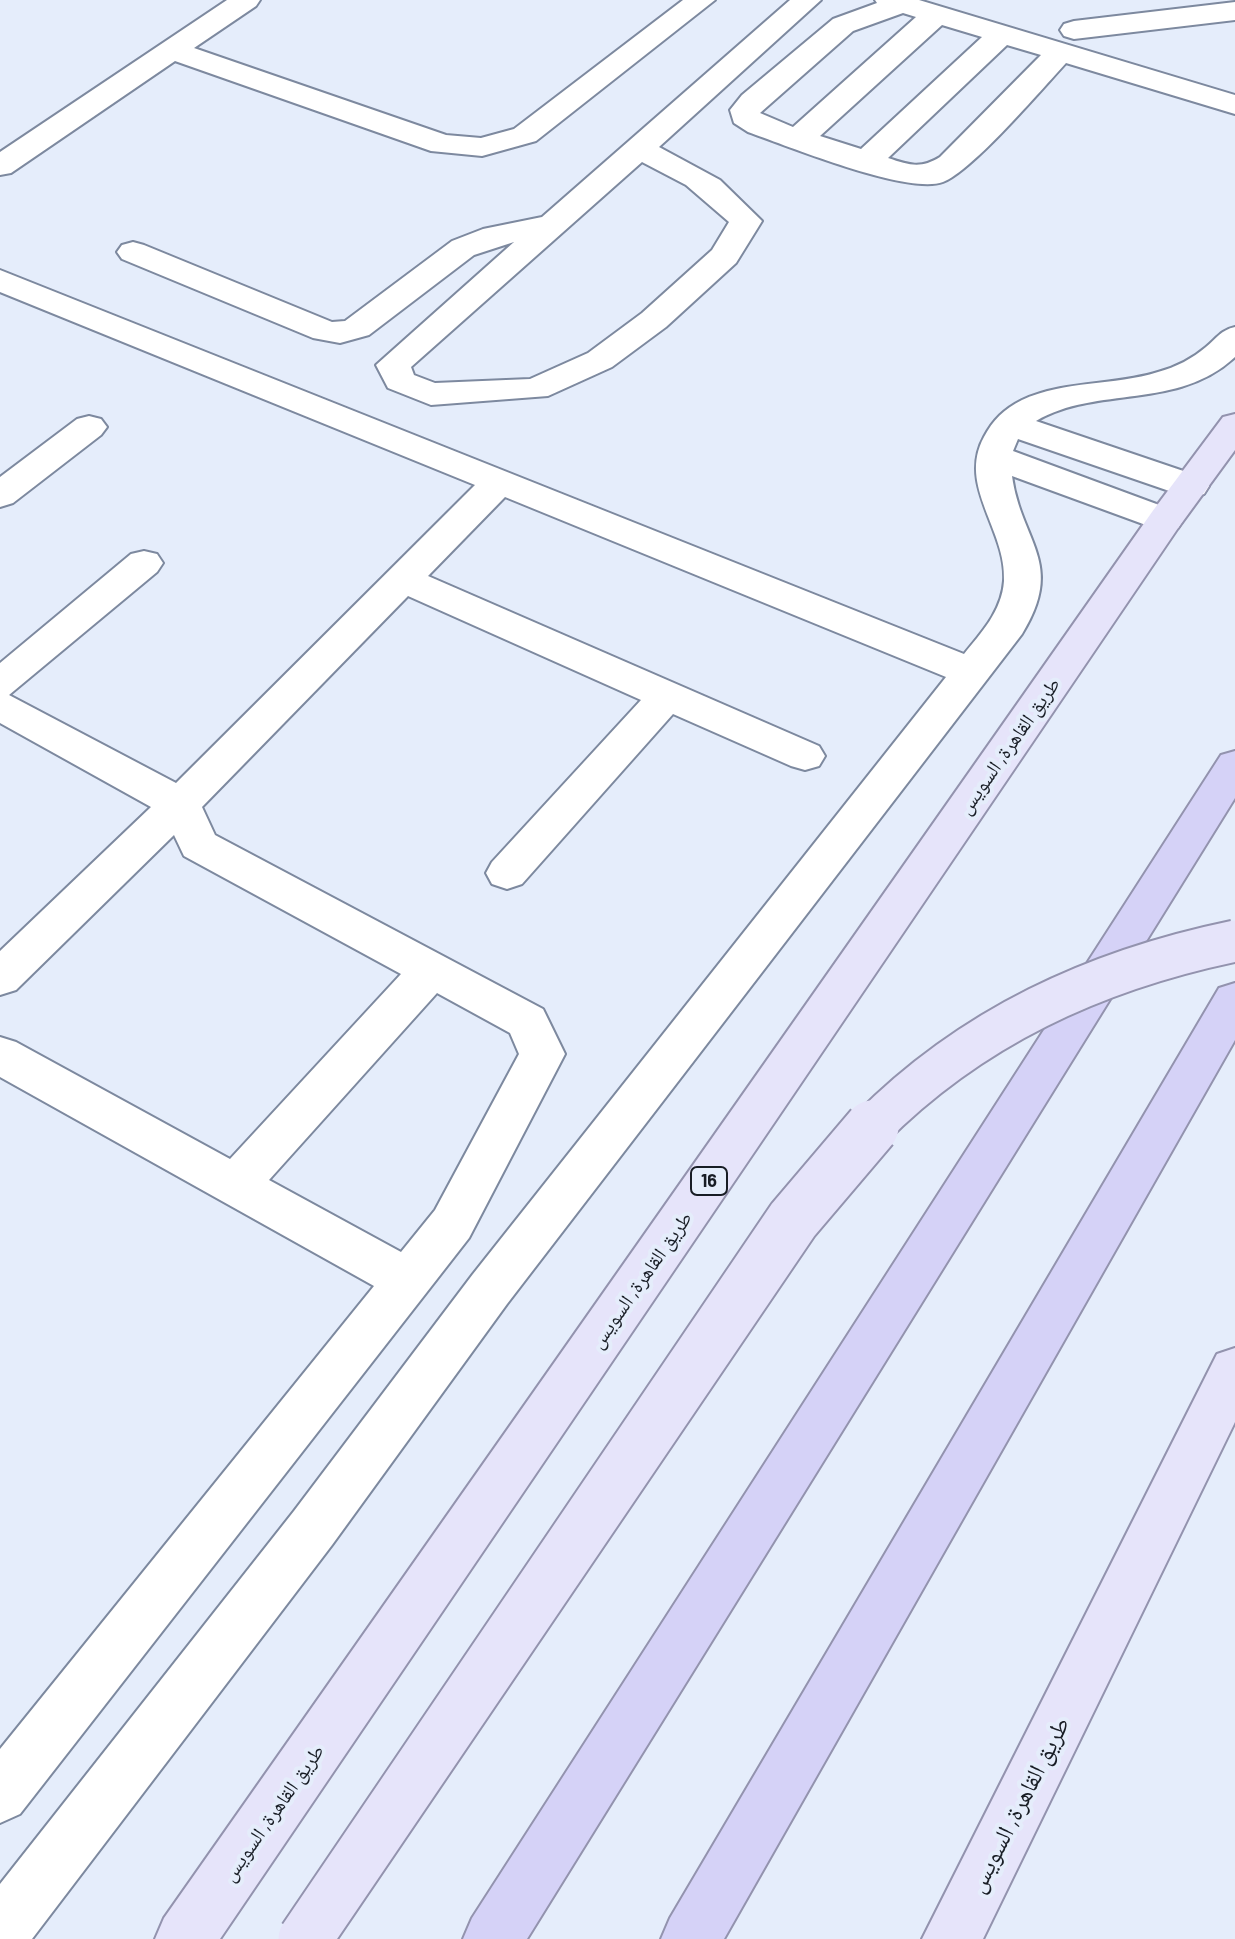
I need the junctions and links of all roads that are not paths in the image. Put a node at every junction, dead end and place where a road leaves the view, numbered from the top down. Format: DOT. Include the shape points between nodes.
graph roads {
  1 [pos="246,0"];
  2 [pos="701,0"];
  3 [pos="807,0"];
  4 [pos="896,2"];
  5 [pos="1235,11"];
  6 [pos="937,14"];
  7 [pos="1002,34"];
  8 [pos="1061,35"];
  9 [pos="171,50"];
  10 [pos="1235,105"];
  11 [pos="798,139"];
  12 [pos="638,149"];
  13 [pos="867,161"];
  14 [pos="0,166"];
  15 [pos="551,225"];
  16 [pos="133,252"];
  17 [pos="0,280"];
  18 [pos="1235,337"];
  19 [pos="1235,425"];
  20 [pos="89,427"];
  21 [pos="1001,440"];
  22 [pos="499,482"];
  23 [pos="0,495"];
  24 [pos="1178,503"];
  25 [pos="144,563"];
  26 [pos="402,579"];
  27 [pos="970,672"];
  28 [pos="0,684"];
  29 [pos="667,696"];
  30 [pos="0,706"];
  31 [pos="805,756"];
  32 [pos="1235,765"];
  33 [pos="180,804"];
  34 [pos="507,873"];
  35 [pos="1235,941"];
  36 [pos="431,970"];
  37 [pos="0,978"];
  38 [pos="1235,1000"];
  39 [pos="0,1055"];
  40 [pos="235,1185"];
  41 [pos="407,1280"];
  42 [pos="1235,1370"];
  43 [pos="0,1794"];
  44 [pos="0,1932"];
  45 [pos="185,1939"];
  46 [pos="305,1939"];
  47 [pos="493,1939"];
  48 [pos="691,1939"];
  49 [pos="952,1939"];
  1 -- 9 [label="lane"];
  2 -- 9 [label="lane" via="525,135 482,147 442,144"];
  3 -- 12 [label="lane"];
  4 -- 6 [label="lane"];
  4 -- 11 [label="lane" via="843,25 745,110 751,123"];
  5 -- 8 [label="lane"];
  6 -- 7 [label="lane"];
  6 -- 11 [label="lane"];
  7 -- 8 [label="lane"];
  7 -- 13 [label="lane"];
  8 -- 10 [label="lane"];
  8 -- 13 [label="lane" via="941,171 909,175"];
  9 -- 14 [label="lane"];
  11 -- 13 [label="lane"];
  12 -- 15 [label="lane"];
  12 -- 15 [label="lane" via="687,169 746,221 724,256 654,320 600,360 536,389 431,394 400,381 393,365"];
  15 -- 16 [label="lane" via="463,248 357,328 340,333"];
  17 -- 22 [label="lane"];
  18 -- 21 [label="lane" via="1205,366 1186,376 1064,397 1033,408"];
  19 -- 24 [label="main road, طريق القاهرة, السويس / 16"];
  20 -- 23 [label="lane"];
  21 -- 24 [label="lane"];
  21 -- 27 [label="lane" via="990,468 1021,558 1023,580 1008,625"];
  22 -- 26 [label="lane"];
  22 -- 27 [label="lane"];
  24 -- 45 [label="main road, طريق القاهرة, السويس / 16"];
  25 -- 28 [label="lane"];
  26 -- 29 [label="lane"];
  26 -- 33 [label="lane"];
  27 -- 44 [label="lane"];
  29 -- 31 [label="lane"];
  29 -- 34 [label="lane"];
  30 -- 33 [label="lane"];
  32 -- 47 [label="highway"];
  33 -- 36 [label="lane" via="199,845"];
  33 -- 37 [label="lane"];
  35 -- 46 [label="main road, bridge" via="1159,958 1053,998 957,1055 872,1128 793,1220"];
  36 -- 40 [label="lane"];
  36 -- 41 [label="lane" via="527,1021 542,1054 452,1224"];
  38 -- 48 [label="highway"];
  39 -- 40 [label="lane"];
  40 -- 41 [label="lane"];
  41 -- 43 [label="lane"];
  42 -- 49 [label="main road, طريق القاهرة, السويس"];
}
